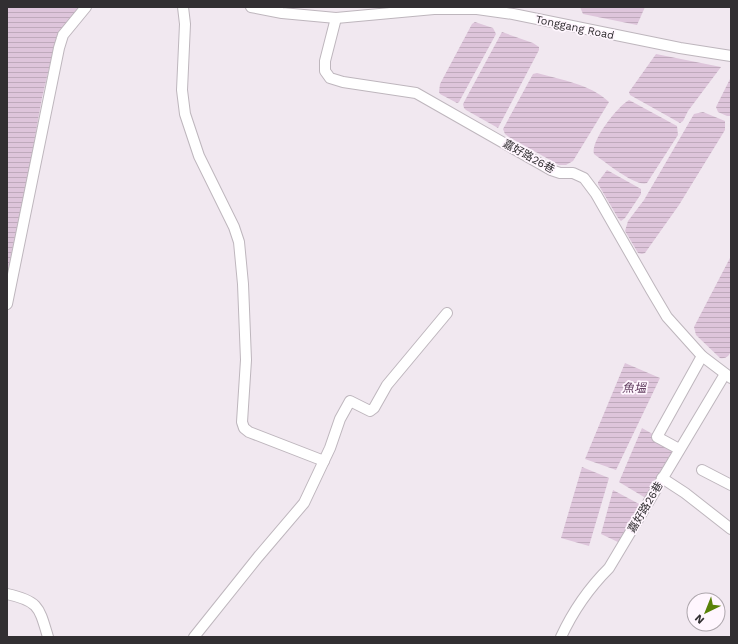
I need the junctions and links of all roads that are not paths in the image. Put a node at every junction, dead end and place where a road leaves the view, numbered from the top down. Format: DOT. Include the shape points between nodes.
graph roads {
  1 [pos="86,7"];
  2 [pos="183,7"];
  3 [pos="251,7"];
  4 [pos="336,18"];
  5 [pos="731,56"];
  6 [pos="7,304"];
  7 [pos="447,313"];
  8 [pos="702,356"];
  9 [pos="728,376"];
  10 [pos="680,449"];
  11 [pos="324,461"];
  12 [pos="702,470"];
  13 [pos="662,478"];
  14 [pos="731,485"];
  15 [pos="731,529"];
  16 [pos="7,594"];
  17 [pos="48,637"];
  18 [pos="194,637"];
  19 [pos="561,637"];
  1 -- 6 [label="street" via="63,35 59,48"];
  2 -- 11 [label="street" via="184,114 239,242 246,360 242,422 249,432"];
  3 -- 4 [label="street, Tonggang Road"];
  4 -- 5 [label="street, Tonggang Road" via="434,9 477,9"];
  4 -- 8 [label="street, 嘉好路26巷" via="325,61 325,71 330,78 416,93 551,170 560,173 573,172 584,178 596,194 667,317"];
  7 -- 11 [label="street" via="387,385 374,408 370,411 350,401 343,412"];
  8 -- 9 [label="street, 嘉好路26巷"];
  8 -- 10 [label="street" via="657,437"];
  9 -- 10 [label="street, 嘉好路26巷"];
  10 -- 13 [label="street, 嘉好路26巷"];
  11 -- 18 [label="street" via="304,503"];
  12 -- 14 [label="street"];
  13 -- 15 [label="street"];
  13 -- 19 [label="street, 嘉好路26巷" via="609,568 580,601"];
  16 -- 17 [label="street" via="35,604"];
}
